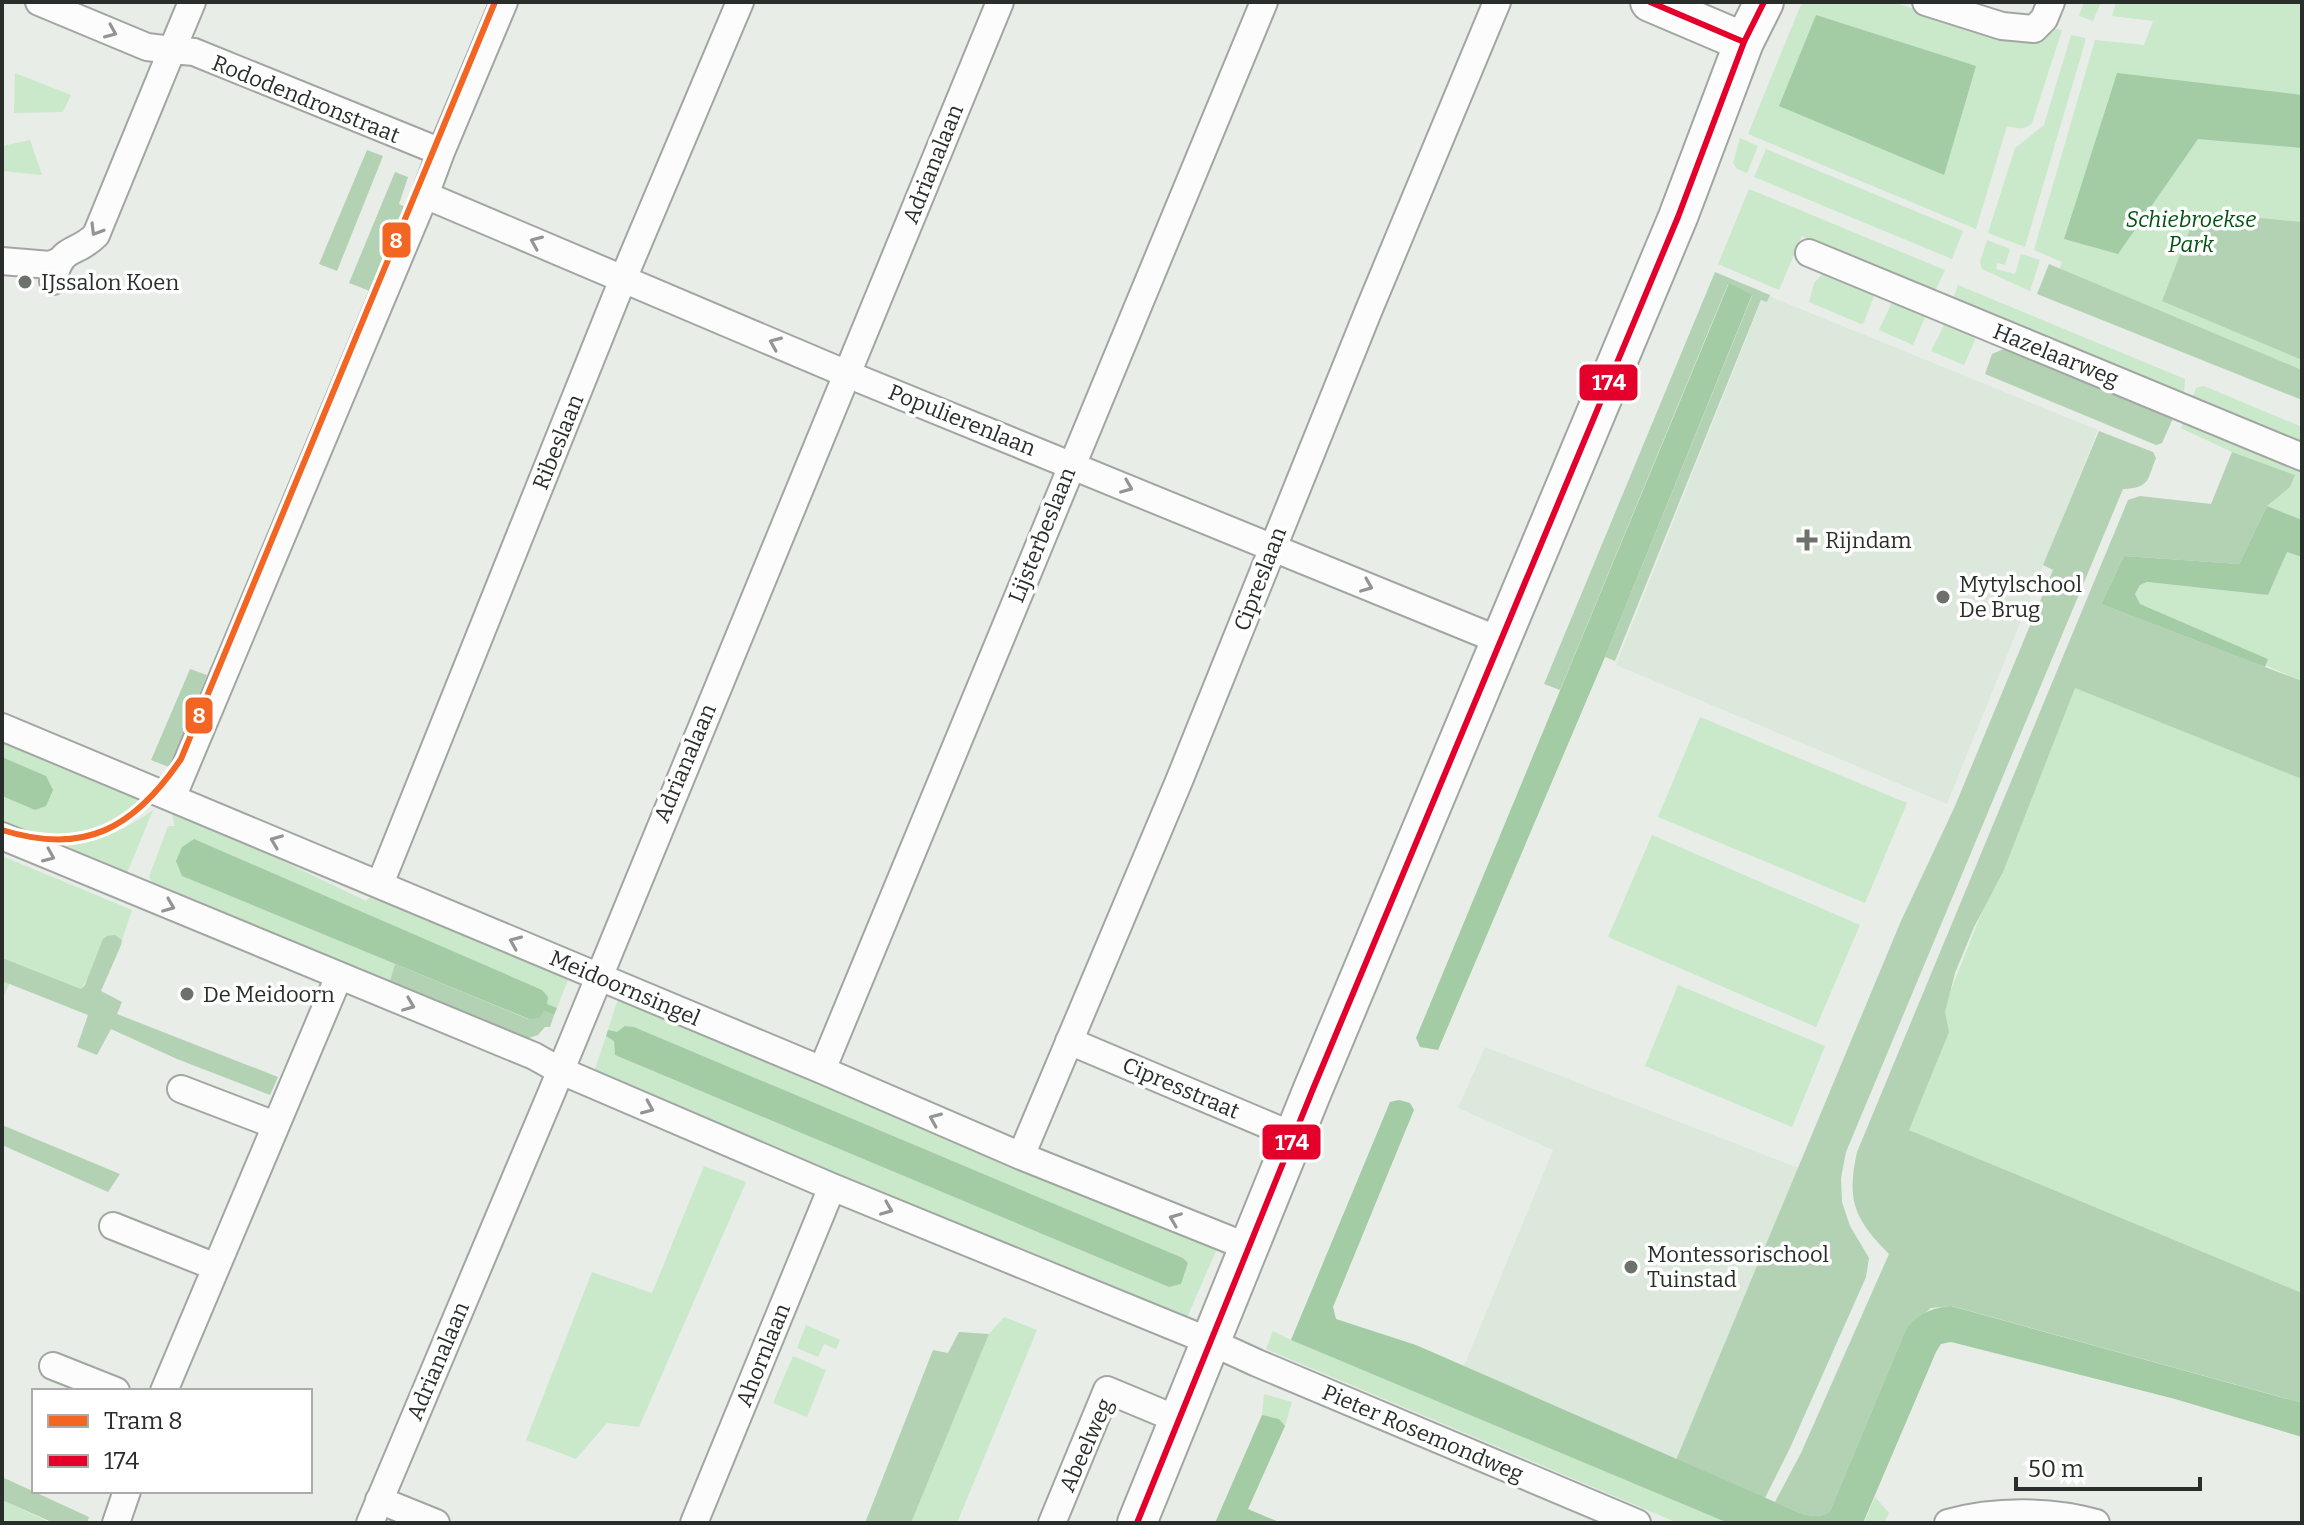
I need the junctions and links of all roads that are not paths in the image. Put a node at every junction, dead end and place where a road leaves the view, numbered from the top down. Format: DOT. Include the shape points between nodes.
graph roads {
  1 [pos="39,2"];
  2 [pos="192,2"];
  3 [pos="504,2"];
  4 [pos="740,2"];
  5 [pos="1000,2"];
  6 [pos="1264,2"];
  7 [pos="1497,2"];
  8 [pos="1650,2"];
  9 [pos="1764,2"];
  10 [pos="1926,2"];
  11 [pos="2051,2"];
  12 [pos="1744,42"];
  13 [pos="172,50"];
  14 [pos="441,152"];
  15 [pos="425,195"];
  16 [pos="1809,253"];
  17 [pos="2,261"];
  18 [pos="623,279"];
  19 [pos="847,374"];
  20 [pos="2302,457"];
  21 [pos="1071,464"];
  22 [pos="1273,547"];
  23 [pos="1501,641"];
  24 [pos="2,727"];
  25 [pos="172,798"];
  26 [pos="2,836"];
  27 [pos="380,884"];
  28 [pos="339,976"];
  29 [pos="598,977"];
  30 [pos="1069,1041"];
  31 [pos="559,1070"];
  32 [pos="822,1070"];
  33 [pos="181,1089"];
  34 [pos="275,1125"];
  35 [pos="1294,1136"];
  36 [pos="1021,1156"];
  37 [pos="832,1187"];
  38 [pos="113,1226"];
  39 [pos="1248,1247"];
  40 [pos="216,1267"];
  41 [pos="1209,1341"];
  42 [pos="53,1366"];
  43 [pos="111,1389"];
  44 [pos="165,1389"];
  45 [pos="1179,1420"];
  46 [pos="126,1493"];
  47 [pos="375,1511"];
  48 [pos="116,1523"];
  49 [pos="436,1523"];
  50 [pos="694,1523"];
  51 [pos="1052,1523"];
  52 [pos="1137,1523"];
  53 [pos="1637,1523"];
  54 [pos="1948,1523"];
  55 [pos="2096,1523"];
  1 -- 13 [label="street, Rododendronstraat, one-way" via="147,47"];
  2 -- 13 [label="street"];
  3 -- 14 [label="street"];
  4 -- 18 [label="street, Ribeslaan"];
  5 -- 19 [label="street, Adrianalaan"];
  6 -- 21 [label="street, Lijsterbeslaan"];
  7 -- 22 [label="street, Cipreslaan"];
  8 -- 12 [label="street"];
  9 -- 12 [label="street"];
  10 -- 11 [label="street" via="2002,26 2034,29"];
  12 -- 23 [label="street" via="1678,217"];
  13 -- 14 [label="street, Rododendronstraat" via="194,52"];
  13 -- 17 [label="street, one-way" via="96,235 63,254 55,271 50,265"];
  14 -- 15 [label="street"];
  18 -- 15 [label="street, Populierenlaan, one-way"];
  15 -- 25 [label="street"];
  16 -- 20 [label="street, Hazelaarweg"];
  19 -- 18 [label="street, Populierenlaan, one-way"];
  18 -- 27 [label="street, Ribeslaan"];
  19 -- 21 [label="street, Populierenlaan"];
  19 -- 29 [label="street, Adrianalaan"];
  21 -- 22 [label="street, Populierenlaan, one-way"];
  21 -- 32 [label="street, Lijsterbeslaan"];
  22 -- 23 [label="street, Populierenlaan, one-way"];
  22 -- 30 [label="street, Cipreslaan"];
  23 -- 35 [label="street"];
  24 -- 25 [label="street, Meidoornsingel"];
  27 -- 25 [label="street, Meidoornsingel, one-way"];
  26 -- 28 [label="street, one-way"];
  29 -- 27 [label="street, Meidoornsingel, one-way"];
  28 -- 31 [label="street, one-way"];
  28 -- 34 [label="street"];
  29 -- 31 [label="street, Adrianalaan"];
  29 -- 32 [label="street, Meidoornsingel"];
  30 -- 35 [label="street, Cipresstraat"];
  30 -- 36 [label="street, Cipreslaan"];
  31 -- 37 [label="street, one-way"];
  31 -- 47 [label="street, Adrianalaan"];
  36 -- 32 [label="street, Meidoornsingel, one-way"];
  33 -- 34 [label="street"];
  34 -- 40 [label="street"];
  35 -- 39 [label="street"];
  39 -- 36 [label="street, Meidoornsingel, one-way"];
  37 -- 41 [label="street, one-way"];
  37 -- 50 [label="street, Ahornlaan"];
  38 -- 40 [label="street"];
  39 -- 41 [label="street"];
  40 -- 44 [label="street"];
  41 -- 45 [label="street"];
  41 -- 53 [label="street, Pieter Rosemondweg"];
  42 -- 43 [label="street"];
  45 -- 51 [label="street, Abeelweg" via="1107,1390"];
  45 -- 52 [label="street"];
  46 -- 48 [label="street"];
  47 -- 49 [label="street"];
  54 -- 55 [label="street" via="2022,1514"];
}
